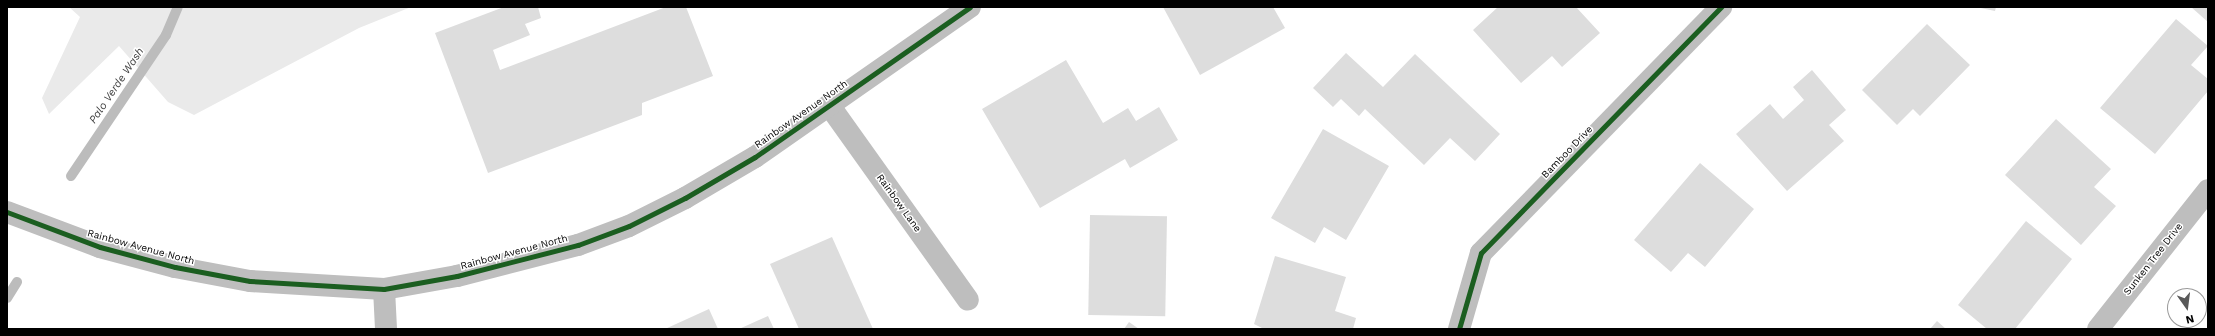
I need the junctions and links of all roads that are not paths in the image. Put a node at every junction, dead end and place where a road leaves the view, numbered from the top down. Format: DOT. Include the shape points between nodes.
graph roads {
  1 [pos="970,7"];
  2 [pos="1721,7"];
  3 [pos="829,106"];
  4 [pos="2208,190"];
  5 [pos="7,212"];
  6 [pos="384,289"];
  7 [pos="968,300"];
  8 [pos="386,329"];
  9 [pos="1459,329"];
  10 [pos="2098,329"];
  1 -- 3 [label="street, Rainbow Avenue North"];
  2 -- 9 [label="street, Bamboo Drive" via="1481,253"];
  3 -- 6 [label="street, Rainbow Avenue North" via="755,157 685,198 629,226 578,245 484,269"];
  3 -- 7 [label="street, Rainbow Lane"];
  4 -- 10 [label="street, Sunken Tree Drive"];
  5 -- 6 [label="street, Rainbow Avenue North" via="100,247 175,267 250,281"];
  6 -- 8 [label="street"];
}
